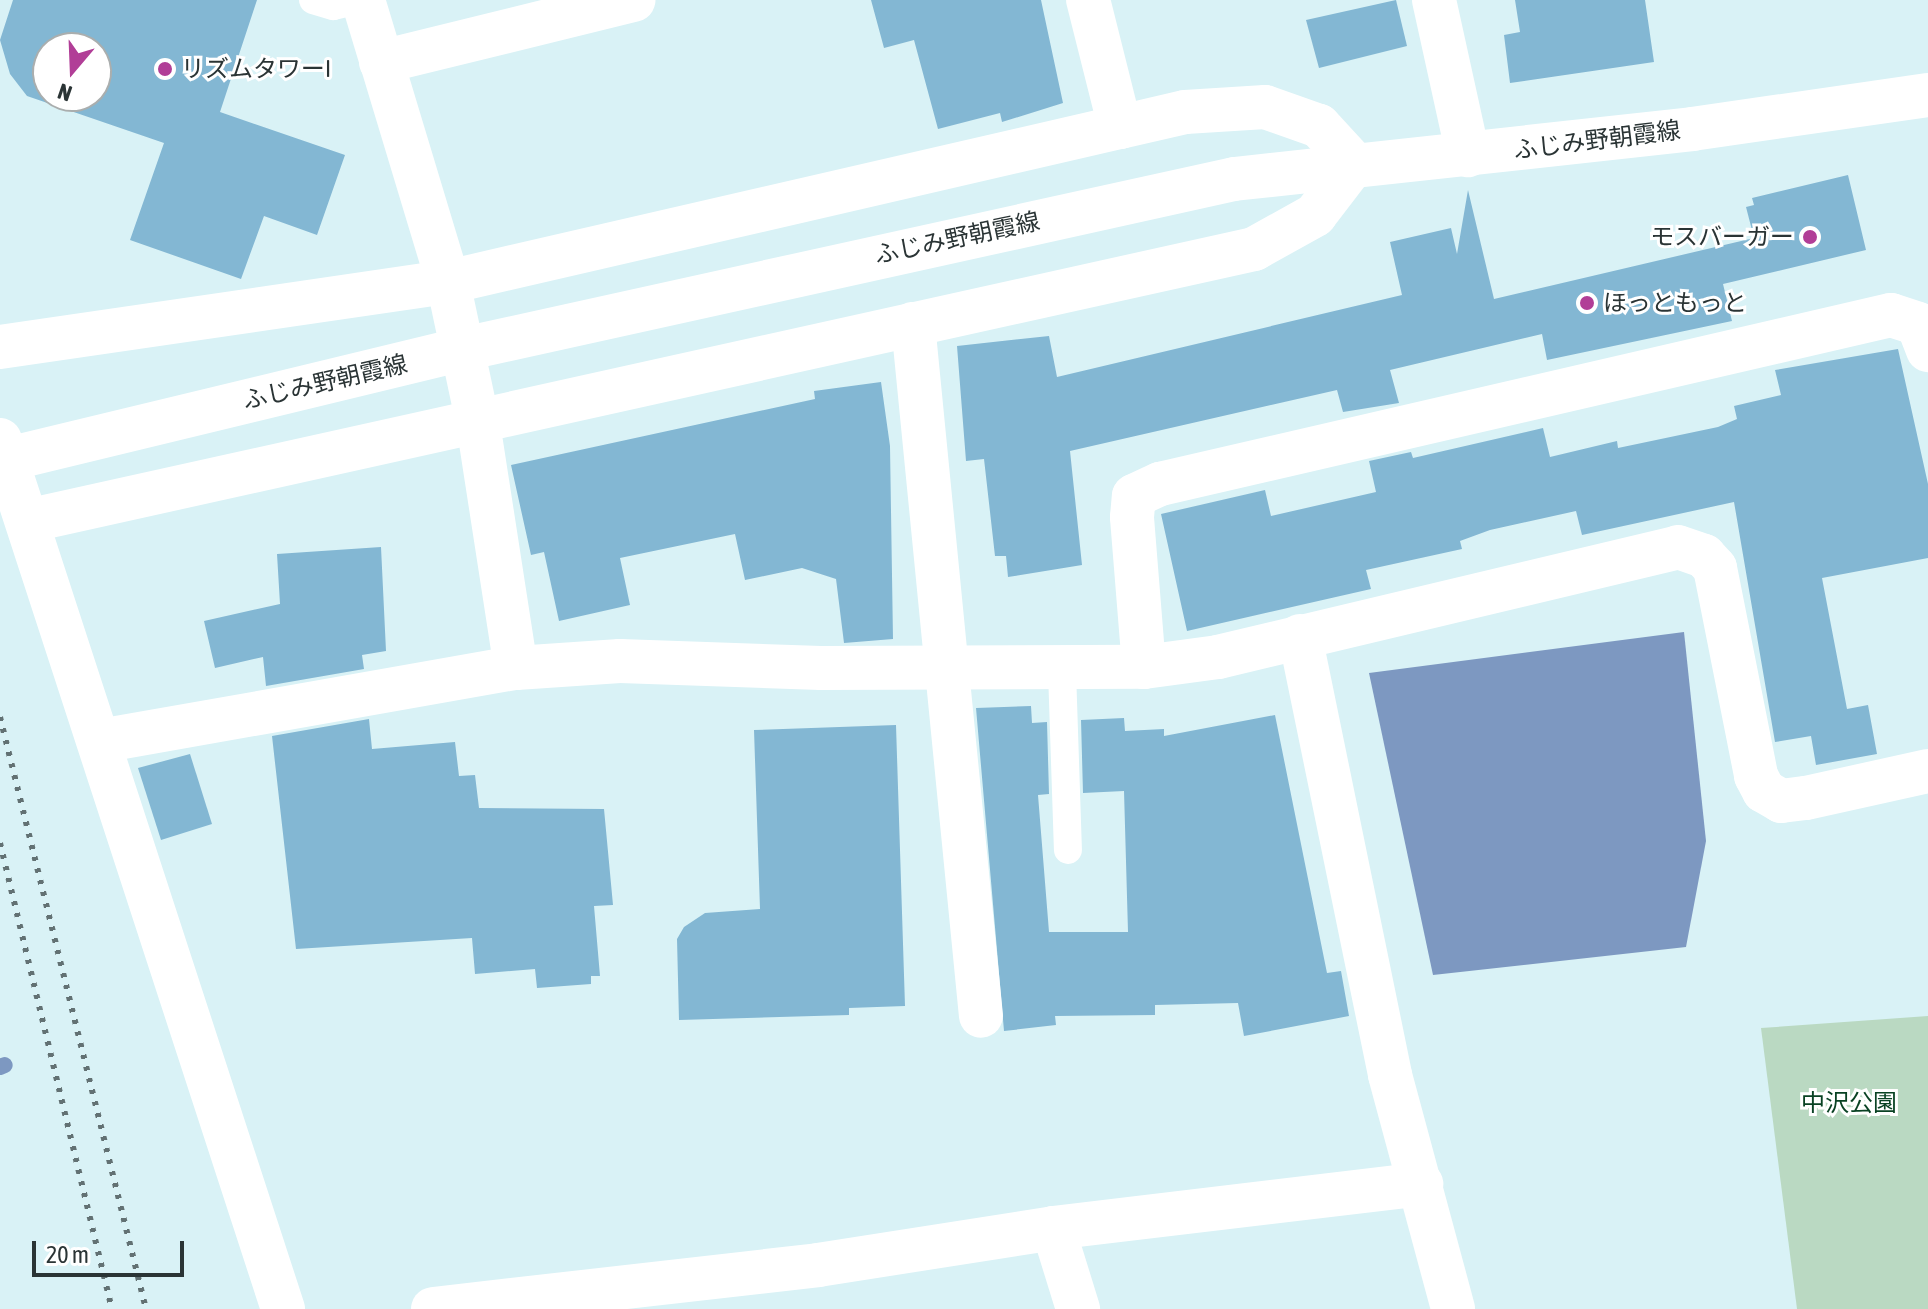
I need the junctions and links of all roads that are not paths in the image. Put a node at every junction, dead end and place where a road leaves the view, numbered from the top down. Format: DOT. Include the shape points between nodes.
graph roads {
  1 [pos="313,0"];
  2 [pos="362,0"];
  3 [pos="634,0"];
  4 [pos="1088,0"];
  5 [pos="1434,0"];
  6 [pos="381,62"];
  7 [pos="1928,95"];
  8 [pos="1120,127"];
  9 [pos="1468,155"];
  10 [pos="1354,164"];
  11 [pos="448,282"];
  12 [pos="913,324"];
  13 [pos="0,347"];
  14 [pos="1928,350"];
  15 [pos="478,423"];
  16 [pos="0,440"];
  17 [pos="0,461"];
  18 [pos="27,521"];
  19 [pos="1300,636"];
  20 [pos="1144,667"];
  21 [pos="516,668"];
  22 [pos="944,669"];
  23 [pos="1062,671"];
  24 [pos="100,741"];
  25 [pos="1928,771"];
  26 [pos="1068,850"];
  27 [pos="981,1016"];
  28 [pos="1421,1184"];
  29 [pos="1053,1228"];
  30 [pos="283,1309"];
  31 [pos="433,1309"];
  32 [pos="1078,1309"];
  33 [pos="1453,1309"];
  1 -- 2 [label="lane" via="333,6"];
  2 -- 6 [label="street"];
  3 -- 6 [label="street"];
  4 -- 8 [label="street"];
  5 -- 9 [label="street"];
  6 -- 11 [label="street"];
  7 -- 9 [label="street, ふじみ野朝霞線"];
  8 -- 10 [label="street" via="1185,112 1265,107 1319,126"];
  8 -- 11 [label="street"];
  9 -- 10 [label="street, ふじみ野朝霞線"];
  10 -- 12 [label="street" via="1315,215 1254,249"];
  10 -- 17 [label="street, ふじみ野朝霞線" via="1234,179 468,348"];
  11 -- 13 [label="street"];
  11 -- 15 [label="street"];
  12 -- 15 [label="street"];
  12 -- 22 [label="street"];
  14 -- 20 [label="street" via="1918,324 1891,315 1160,484 1134,496 1132,517"];
  15 -- 18 [label="street"];
  15 -- 21 [label="street"];
  16 -- 18 [label="street"];
  18 -- 24 [label="street"];
  19 -- 20 [label="street" via="1218,657"];
  19 -- 25 [label="street" via="1678,547 1704,556 1715,568 1756,776 1764,791 1781,801 1806,798"];
  19 -- 28 [label="street" via="1390,1075"];
  20 -- 23 [label="street"];
  21 -- 22 [label="street" via="620,661"];
  21 -- 24 [label="street"];
  22 -- 23 [label="street"];
  22 -- 27 [label="street"];
  23 -- 26 [label="lane"];
  24 -- 30 [label="street"];
  28 -- 29 [label="street"];
  28 -- 33 [label="street"];
  29 -- 31 [label="street" via="818,1265"];
  29 -- 32 [label="street"];
}
